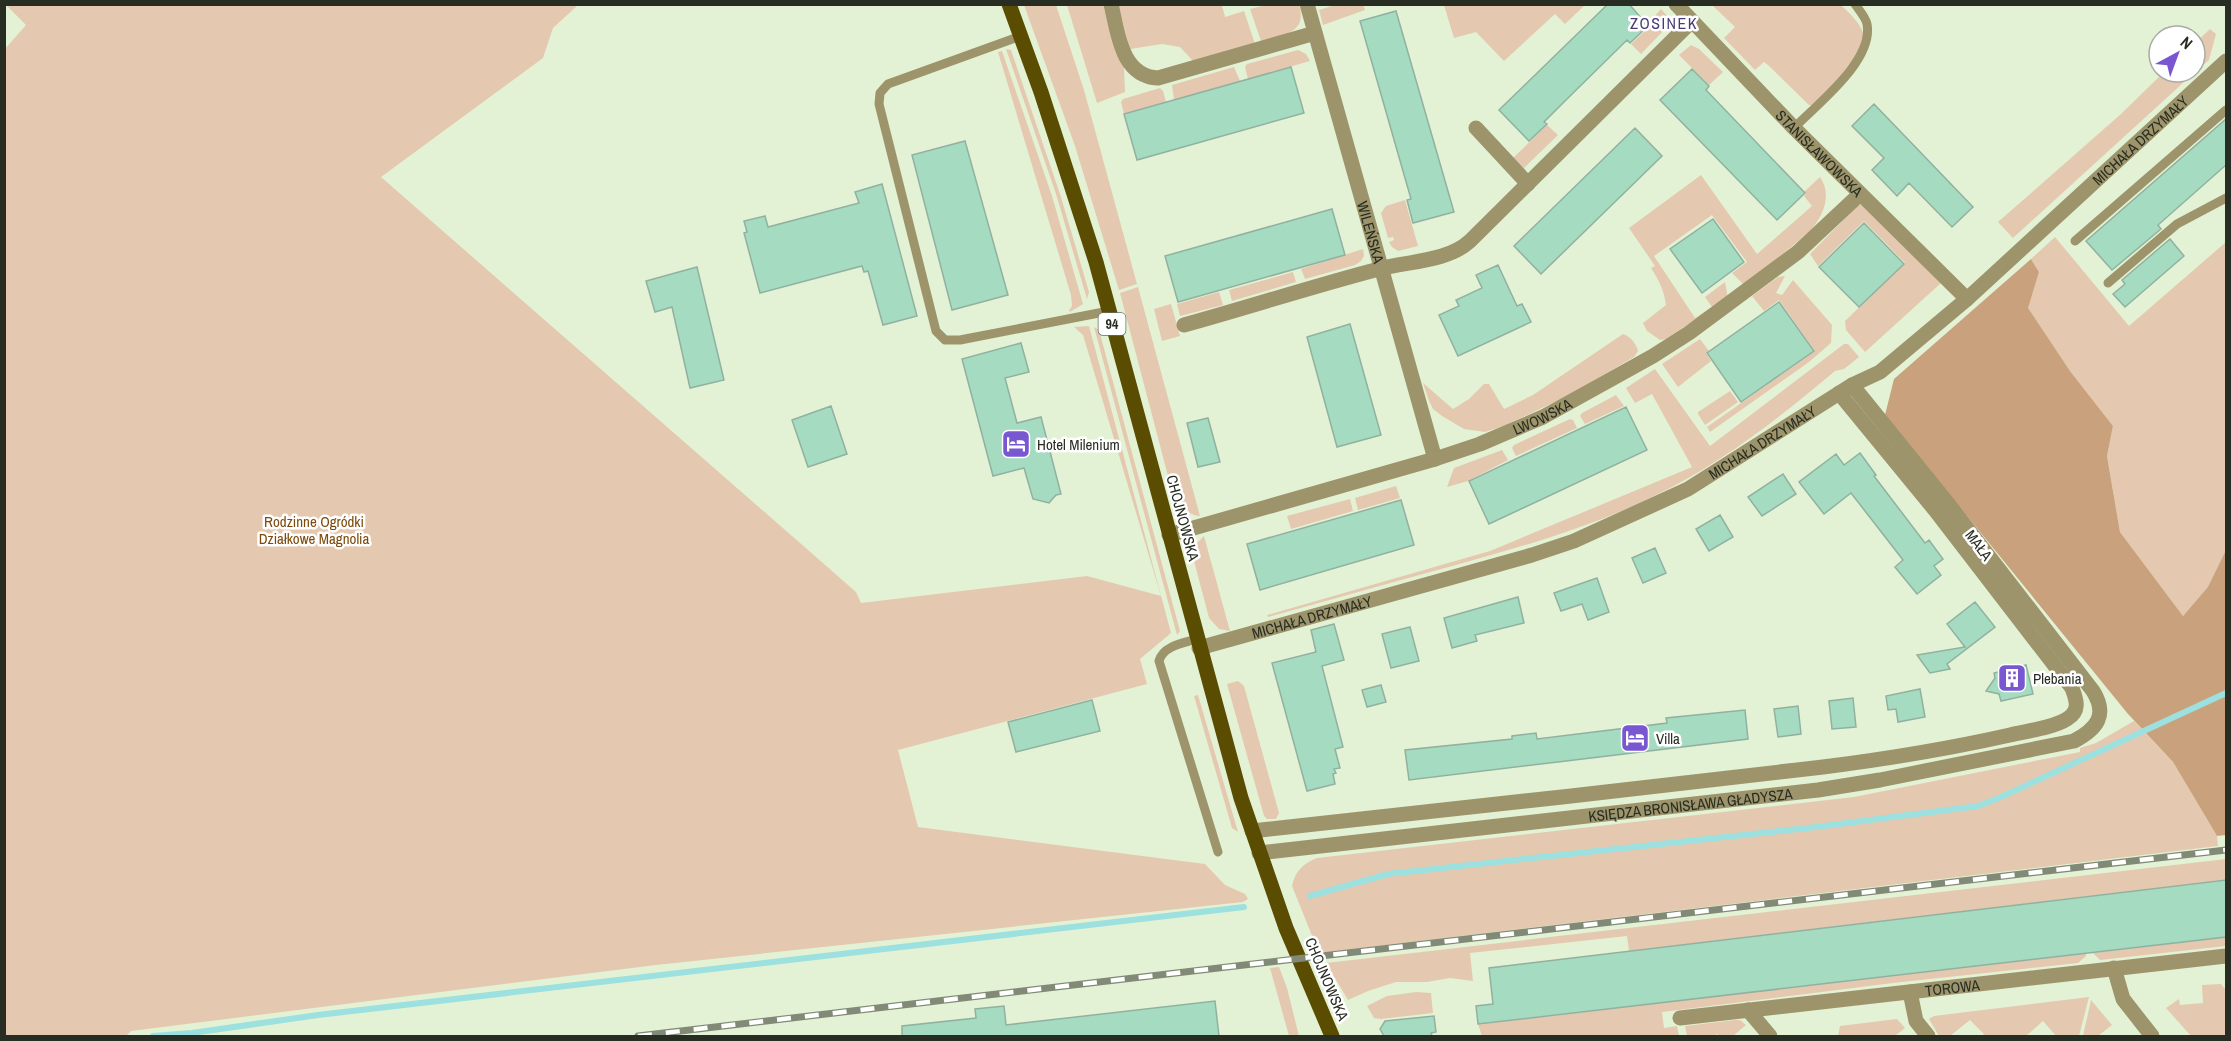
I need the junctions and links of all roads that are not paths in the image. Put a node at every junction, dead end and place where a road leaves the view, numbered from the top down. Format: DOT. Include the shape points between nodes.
graph roads {
  1 [pos="1009,4"];
  2 [pos="1111,4"];
  3 [pos="1307,4"];
  4 [pos="1676,4"];
  5 [pos="1855,4"];
  6 [pos="1692,21"];
  7 [pos="1315,33"];
  8 [pos="1021,36"];
  9 [pos="2226,61"];
  10 [pos="2226,110"];
  11 [pos="1476,128"];
  12 [pos="1794,128"];
  13 [pos="1528,184"];
  14 [pos="1860,194"];
  15 [pos="2226,198"];
  16 [pos="2075,241"];
  17 [pos="1380,268"];
  18 [pos="2108,283"];
  19 [pos="1967,299"];
  20 [pos="1109,311"];
  21 [pos="1184,326"];
  22 [pos="1845,389"];
  23 [pos="1435,459"];
  24 [pos="1169,535"];
  25 [pos="1198,644"];
  26 [pos="2076,698"];
  27 [pos="2101,708"];
  28 [pos="1252,831"];
  29 [pos="1218,852"];
  30 [pos="1259,853"];
  31 [pos="2226,956"];
  32 [pos="2114,968"];
  33 [pos="1910,992"];
  34 [pos="1748,1010"];
  35 [pos="1680,1018"];
  36 [pos="1332,1036"];
  37 [pos="1770,1036"];
  38 [pos="1928,1036"];
  39 [pos="2152,1036"];
  1 -- 8 [label="main road, CHOJNOWSKA / 94"];
  2 -- 7 [label="street" via="1123,53 1132,68 1148,78"];
  3 -- 7 [label="street, WILEŃSKA"];
  4 -- 6 [label="street, STANISŁAWOWSKA"];
  5 -- 12 [label="lane" via="1867,23 1866,43 1854,68"];
  6 -- 12 [label="street, STANISŁAWOWSKA"];
  6 -- 13 [label="street"];
  7 -- 17 [label="street, WILEŃSKA"];
  8 -- 20 [label="main road, CHOJNOWSKA / 94" via="1082,216"];
  8 -- 20 [label="lane" via="888,84 880,93 879,104 936,331 945,340 960,340"];
  9 -- 19 [label="street, MICHAŁA DRZYMAŁY"];
  10 -- 16 [label="lane"];
  11 -- 13 [label="street"];
  12 -- 14 [label="street, STANISŁAWOWSKA"];
  13 -- 17 [label="street" via="1459,249"];
  14 -- 19 [label="street, STANISŁAWOWSKA"];
  14 -- 23 [label="street, LWOWSKA" via="1788,260 1653,356 1543,417"];
  15 -- 18 [label="lane" via="2177,224"];
  17 -- 21 [label="street"];
  17 -- 23 [label="street, WILEŃSKA"];
  19 -- 22 [label="street, MICHAŁA DRZYMAŁY" via="1880,372"];
  20 -- 24 [label="main road, CHOJNOWSKA / 94"];
  22 -- 25 [label="street, MICHAŁA DRZYMAŁY" via="1688,489 1574,541"];
  22 -- 26 [label="street, MAŁA"];
  22 -- 27 [label="street, MAŁA" via="1950,506 2093,691"];
  23 -- 24 [label="street, LWOWSKA"];
  24 -- 25 [label="main road, CHOJNOWSKA / 94"];
  25 -- 28 [label="main road, CHOJNOWSKA / 94"];
  25 -- 29 [label="lane" via="1171,647 1161,655 1160,662"];
  26 -- 28 [label="street, KSIĘDZA BRONISŁAWA GŁADYSZA" via="2076,710 2063,722 1881,760"];
  27 -- 30 [label="street, KSIĘDZA BRONISŁAWA GŁADYSZA" via="2093,727 2074,741 1847,786"];
  28 -- 30 [label="main road, CHOJNOWSKA / 94"];
  30 -- 36 [label="main road, CHOJNOWSKA / 94"];
  31 -- 32 [label="street, TOROWA"];
  32 -- 33 [label="street, TOROWA"];
  32 -- 39 [label="street" via="2123,999"];
  33 -- 34 [label="street, TOROWA"];
  33 -- 38 [label="street" via="1916,1021"];
  34 -- 35 [label="street, TOROWA"];
  34 -- 37 [label="street"];
}
